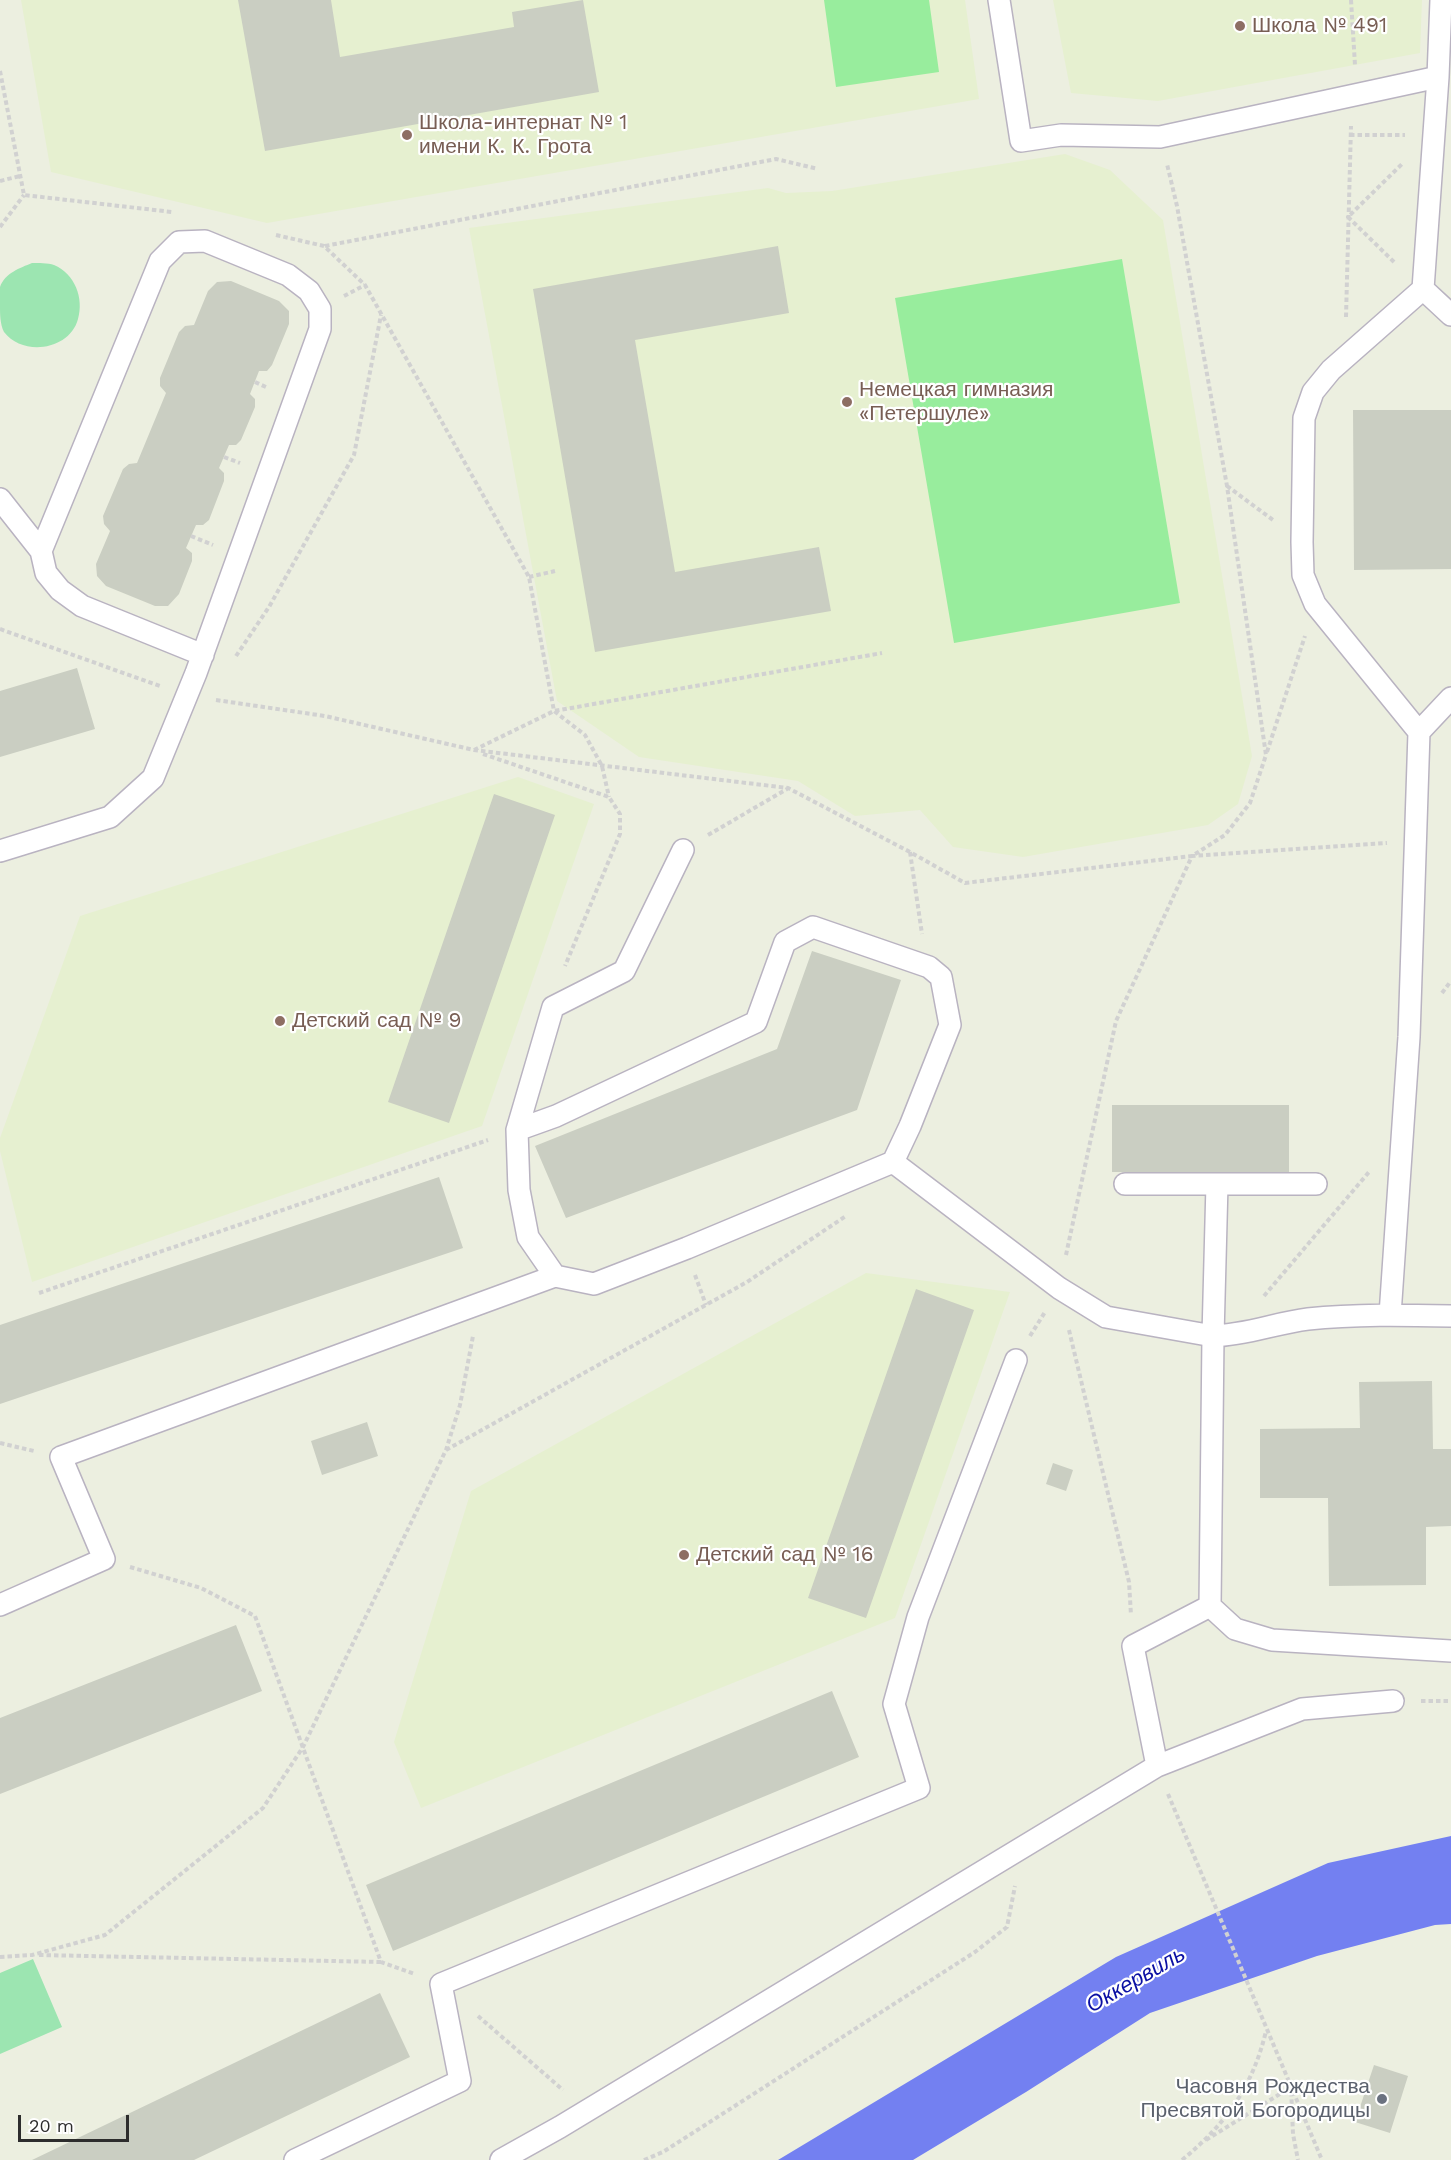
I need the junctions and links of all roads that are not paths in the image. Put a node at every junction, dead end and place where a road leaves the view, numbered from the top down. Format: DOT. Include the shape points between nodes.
graph roads {
  1 [pos="999,0"];
  2 [pos="1441,0"];
  3 [pos="1438,78"];
  4 [pos="1423,290"];
  5 [pos="1451,315"];
  6 [pos="0,499"];
  7 [pos="41,551"];
  8 [pos="203,656"];
  9 [pos="1451,698"];
  10 [pos="1419,732"];
  11 [pos="683,849"];
  12 [pos="0,851"];
  13 [pos="517,1130"];
  14 [pos="893,1162"];
  15 [pos="1125,1184"];
  16 [pos="1217,1184"];
  17 [pos="1316,1184"];
  18 [pos="555,1276"];
  19 [pos="1390,1315"];
  20 [pos="1451,1316"];
  21 [pos="1222,1336"];
  22 [pos="1016,1360"];
  23 [pos="0,1605"];
  24 [pos="1210,1606"];
  25 [pos="1451,1651"];
  26 [pos="1393,1701"];
  27 [pos="1157,1766"];
  28 [pos="295,2160"];
  29 [pos="501,2160"];
  1 -- 3 [label="lane" via="1021,141 1061,135 1160,137"];
  2 -- 3 [label="lane"];
  3 -- 4 [label="lane"];
  4 -- 5 [label="lane"];
  4 -- 10 [label="lane" via="1331,370 1312,392 1304,418 1302,542 1303,575 1315,604"];
  6 -- 7 [label="lane"];
  7 -- 8 [label="lane" via="46,573 60,590 82,606"];
  7 -- 8 [label="lane" via="160,261 179,242 205,242 288,275 309,291 320,309 320,329"];
  8 -- 12 [label="lane" via="153,778 110,817"];
  9 -- 10 [label="lane"];
  10 -- 19 [label="lane" via="1409,1037"];
  11 -- 13 [label="lane" via="624,971 553,1007"];
  13 -- 14 [label="lane" via="556,1116 756,1022 785,942 813,927 928,967 941,977 950,1025"];
  13 -- 18 [label="lane" via="519,1190 528,1237"];
  14 -- 18 [label="lane" via="594,1284"];
  14 -- 21 [label="lane" via="1059,1288 1106,1317"];
  15 -- 16 [label="lane"];
  16 -- 17 [label="lane"];
  16 -- 21 [label="lane"];
  18 -- 23 [label="lane" via="61,1457 104,1560"];
  19 -- 20 [label="lane"];
  19 -- 21 [label="lane" via="1308,1319"];
  21 -- 24 [label="lane"];
  22 -- 28 [label="lane" via="918,1617 894,1704 919,1788 441,1984 460,2081"];
  24 -- 25 [label="lane" via="1235,1629 1272,1640"];
  24 -- 27 [label="lane" via="1133,1646"];
  26 -- 27 [label="lane" via="1302,1709"];
  27 -- 29 [label="lane"];
}
